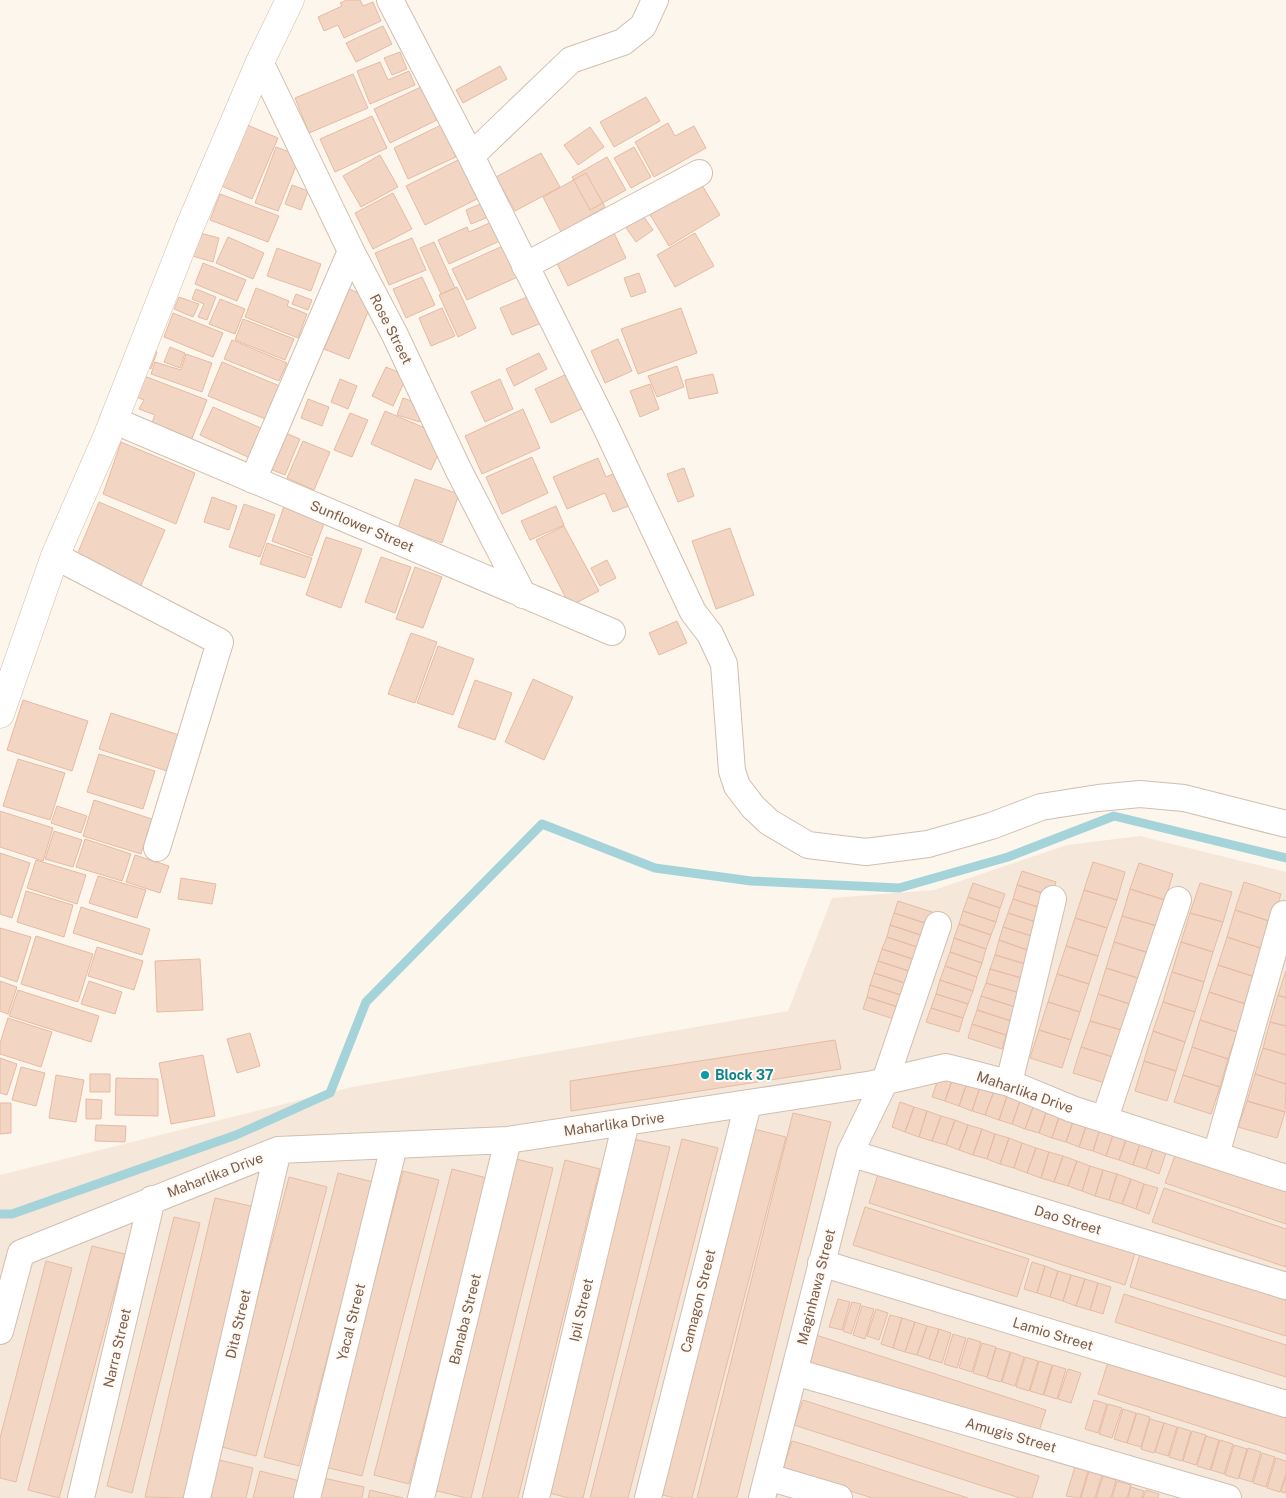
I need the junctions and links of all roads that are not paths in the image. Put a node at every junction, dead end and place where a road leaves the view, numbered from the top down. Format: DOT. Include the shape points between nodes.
graph roads {
  1 [pos="290,0"];
  2 [pos="390,0"];
  3 [pos="655,0"];
  4 [pos="260,62"];
  5 [pos="471,156"];
  6 [pos="699,172"];
  7 [pos="351,251"];
  8 [pos="525,266"];
  9 [pos="113,420"];
  10 [pos="253,480"];
  11 [pos="55,556"];
  12 [pos="523,595"];
  13 [pos="612,632"];
  14 [pos="0,714"];
  15 [pos="1286,824"];
  16 [pos="157,848"];
  17 [pos="1053,899"];
  18 [pos="1178,900"];
  19 [pos="1284,914"];
  20 [pos="938,925"];
  21 [pos="885,1081"];
  22 [pos="1009,1083"];
  23 [pos="748,1104"];
  24 [pos="1105,1118"];
  25 [pos="626,1122"];
  26 [pos="508,1140"];
  27 [pos="394,1146"];
  28 [pos="278,1150"];
  29 [pos="850,1153"];
  30 [pos="1216,1155"];
  31 [pos="1286,1178"];
  32 [pos="152,1199"];
  33 [pos="821,1263"];
  34 [pos="1286,1286"];
  35 [pos="0,1331"];
  36 [pos="795,1372"];
  37 [pos="1286,1404"];
  38 [pos="765,1487"];
  39 [pos="81,1498"];
  40 [pos="197,1498"];
  41 [pos="307,1498"];
  42 [pos="421,1498"];
  43 [pos="536,1498"];
  44 [pos="648,1498"];
  45 [pos="839,1498"];
  46 [pos="1228,1498"];
  1 -- 4 [label="street"];
  2 -- 5 [label="street"];
  3 -- 5 [label="street" via="643,26 623,42 571,60"];
  4 -- 7 [label="street, Rose Street"];
  4 -- 9 [label="street"];
  5 -- 8 [label="street"];
  6 -- 8 [label="street"];
  7 -- 10 [label="street"];
  7 -- 12 [label="street, Rose Street"];
  8 -- 15 [label="street" via="605,425 693,612 710,634 724,664 732,771 737,786 752,807 770,822 808,845 866,852 928,844 1041,807 1140,794 1184,798"];
  9 -- 10 [label="street, Sunflower Street"];
  9 -- 11 [label="street"];
  10 -- 12 [label="street, Sunflower Street"];
  11 -- 14 [label="street"];
  11 -- 16 [label="street" via="220,642"];
  12 -- 13 [label="street, Sunflower Street"];
  17 -- 22 [label="street"];
  18 -- 24 [label="street"];
  19 -- 30 [label="street"];
  20 -- 21 [label="street, Maginhawa Street"];
  21 -- 22 [label="street, Maharlika Drive" via="946,1066"];
  21 -- 23 [label="street, Maharlika Drive"];
  21 -- 29 [label="street, Maginhawa Street"];
  22 -- 24 [label="street, Maharlika Drive" via="1072,1109"];
  23 -- 25 [label="street, Maharlika Drive"];
  23 -- 44 [label="street, Camagon Street"];
  24 -- 30 [label="street, Maharlika Drive"];
  25 -- 26 [label="street, Maharlika Drive"];
  25 -- 43 [label="street, Ipil Street"];
  26 -- 27 [label="street, Maharlika Drive"];
  26 -- 42 [label="street, Banaba Street"];
  27 -- 28 [label="street, Maharlika Drive"];
  27 -- 41 [label="street, Yacal Street"];
  28 -- 32 [label="street, Maharlika Drive"];
  28 -- 40 [label="street, Dita Street"];
  29 -- 33 [label="street, Maginhawa Street"];
  29 -- 34 [label="street, Dao Street"];
  30 -- 31 [label="street, Maharlika Drive"];
  32 -- 35 [label="street, Maharlika Drive" via="21,1252"];
  32 -- 39 [label="street, Narra Street"];
  33 -- 36 [label="street, Maginhawa Street"];
  33 -- 37 [label="street, Lamio Street"];
  36 -- 38 [label="street, Maginhawa Street"];
  36 -- 46 [label="street, Amugis Street"];
  38 -- 45 [label="street"];
}
